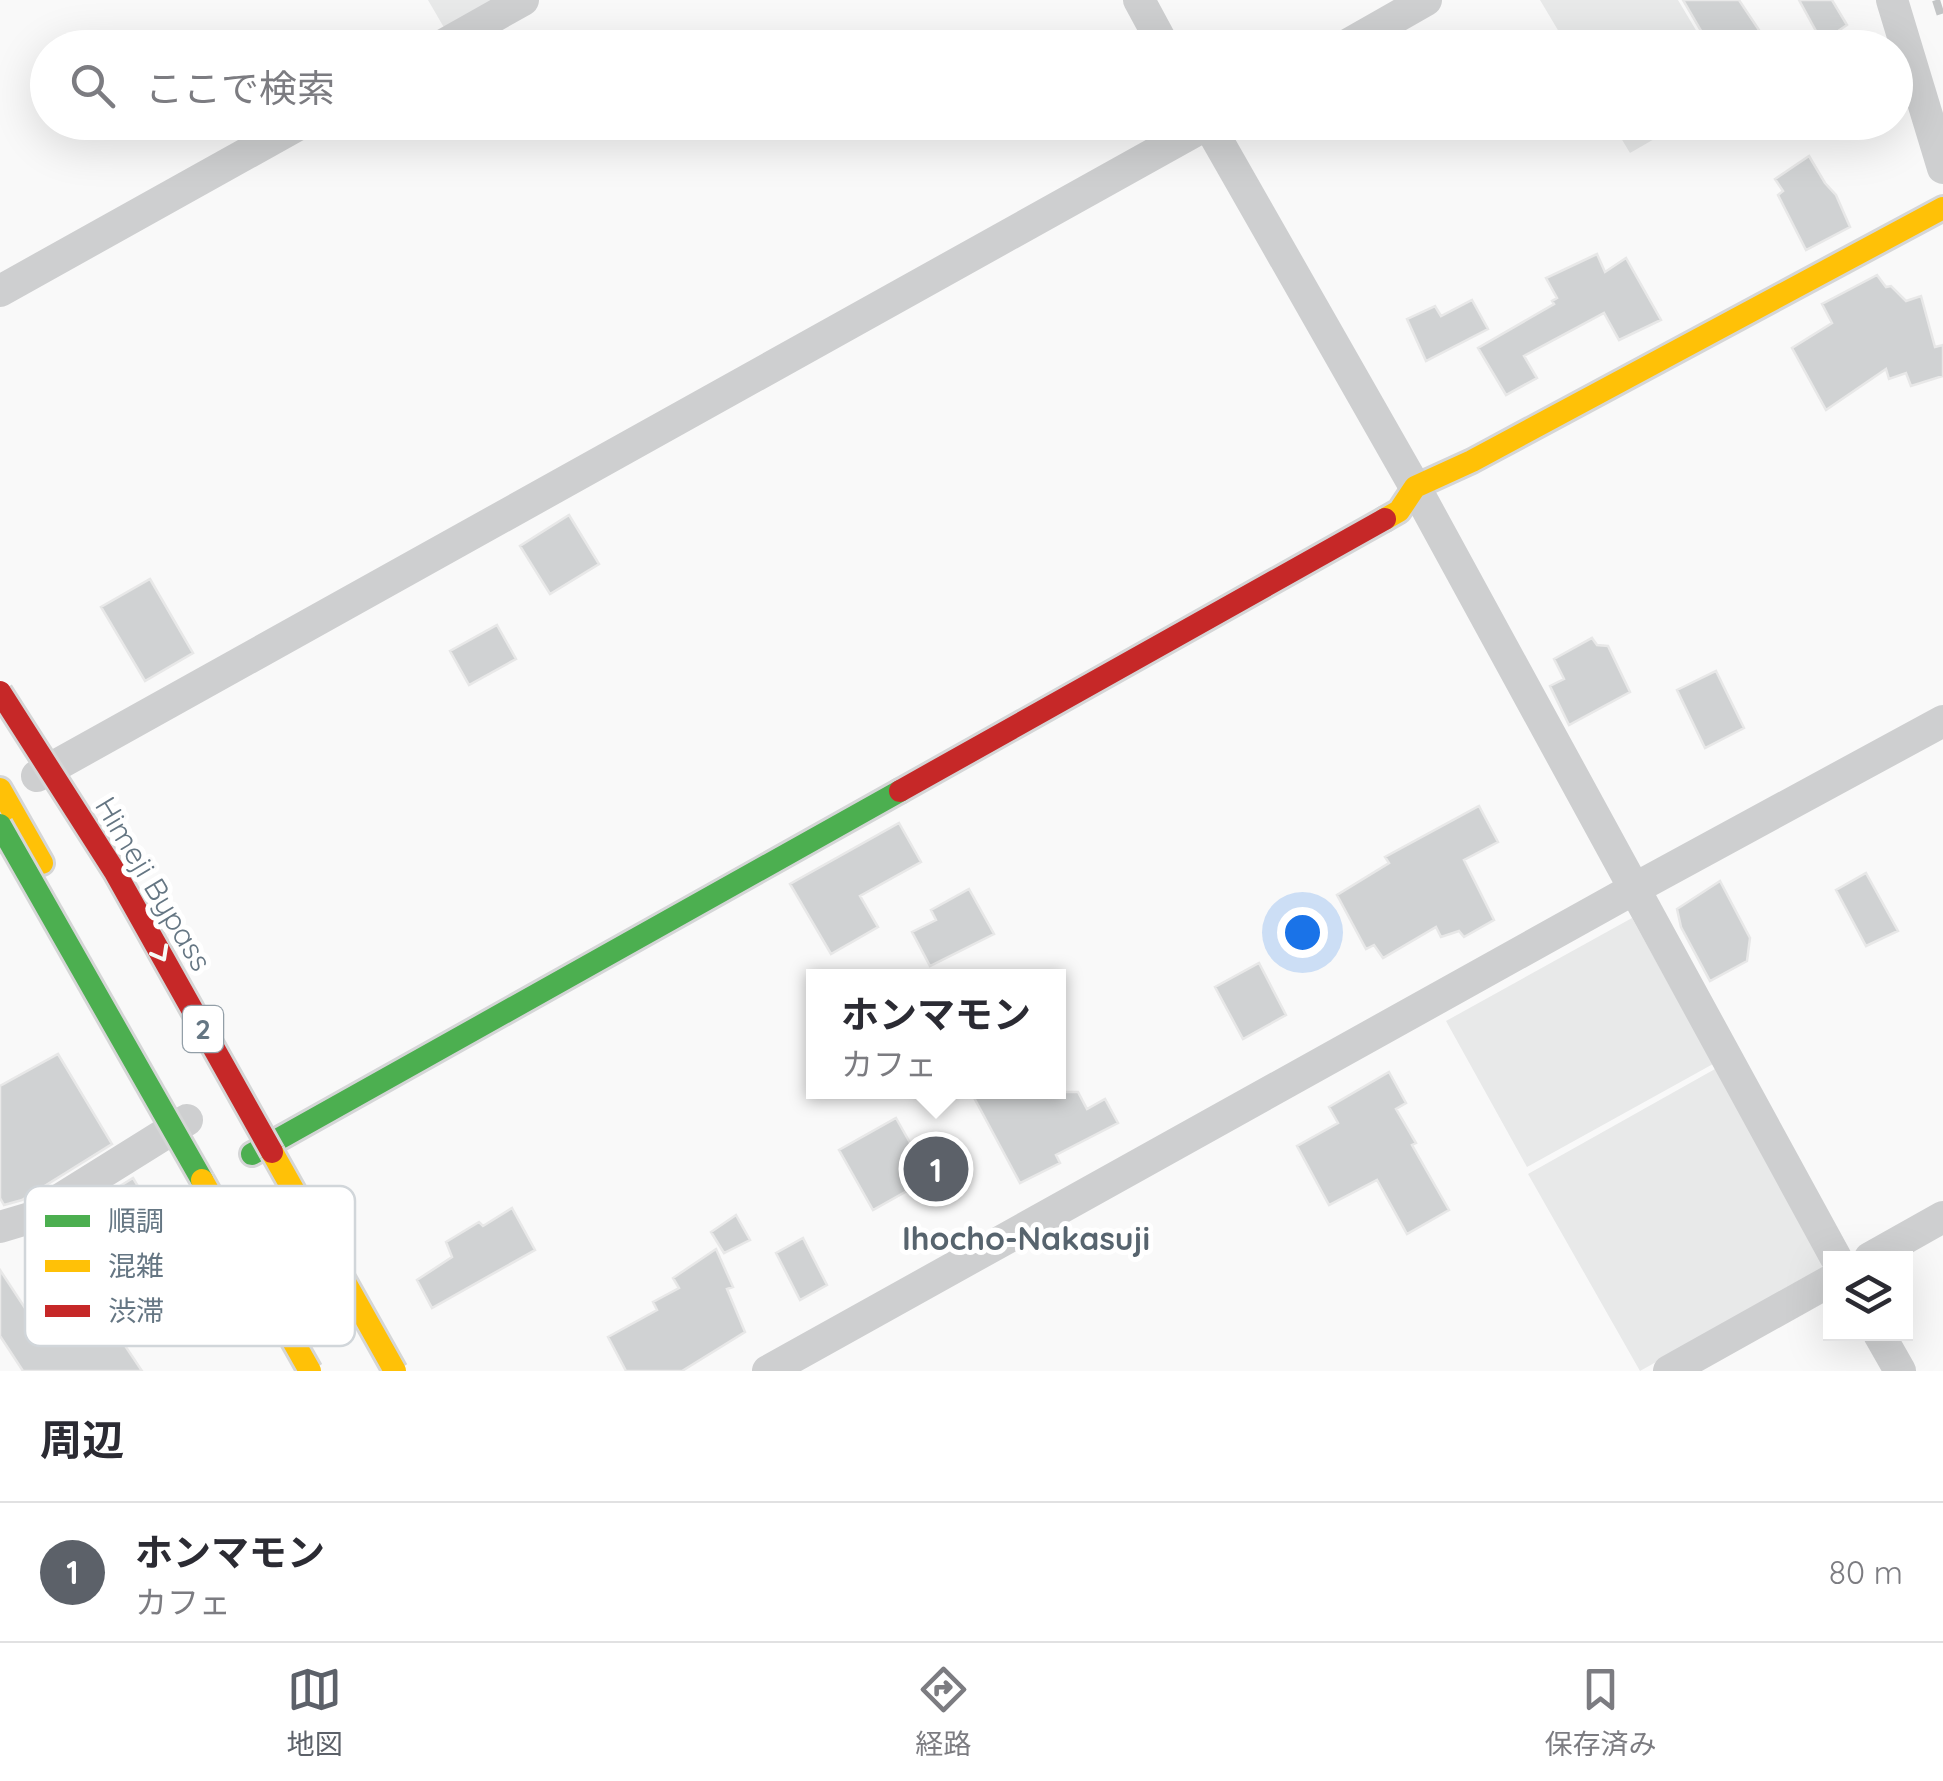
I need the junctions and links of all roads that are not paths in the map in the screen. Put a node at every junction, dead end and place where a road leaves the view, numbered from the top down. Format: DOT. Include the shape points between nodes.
graph roads {
  1 [pos="524,0"];
  2 [pos="1139,0"];
  3 [pos="1426,0"];
  4 [pos="1892,0"];
  5 [pos="470,30"];
  6 [pos="1156,30"];
  7 [pos="1374,30"];
  8 [pos="1901,30"];
  9 [pos="1913,69"];
  10 [pos="272,140"];
  11 [pos="1178,140"];
  12 [pos="1218,140"];
  13 [pos="1943,168"];
  14 [pos="1943,208"];
  15 [pos="0,292"];
  16 [pos="1414,488"];
  17 [pos="0,692"];
  18 [pos="0,708"];
  19 [pos="1943,721"];
  20 [pos="37,776"];
  21 [pos="0,789"];
  22 [pos="0,825"];
  23 [pos="1632,890"];
  24 [pos="186,1120"];
  25 [pos="252,1154"];
  26 [pos="81,1186"];
  27 [pos="205,1186"];
  28 [pos="223,1186"];
  29 [pos="270,1186"];
  30 [pos="291,1186"];
  31 [pos="1943,1217"];
  32 [pos="25,1219"];
  33 [pos="0,1226"];
  34 [pos="1832,1251"];
  35 [pos="1882,1251"];
  36 [pos="1823,1285"];
  37 [pos="355,1300"];
  38 [pos="355,1333"];
  39 [pos="1883,1341"];
  40 [pos="296,1346"];
  41 [pos="314,1346"];
  42 [pos="310,1371"];
  43 [pos="328,1371"];
  44 [pos="377,1371"];
  45 [pos="395,1371"];
  46 [pos="768,1371"];
  47 [pos="1669,1371"];
  48 [pos="1900,1371"];
  1 -- 5 [label="street"];
  2 -- 6 [label="street"];
  3 -- 7 [label="street"];
  4 -- 8 [label="street"];
  9 -- 13 [label="street"];
  10 -- 15 [label="street"];
  11 -- 20 [label="street"];
  12 -- 16 [label="street"];
  14 -- 16 [label="main road"];
  16 -- 23 [label="street"];
  16 -- 25 [label="main road" via="1399,511"];
  17 -- 30 [label="main road, Himeji Bypass / 2, one-way, bridge" via="115,872"];
  18 -- 20 [label="main road"];
  19 -- 23 [label="street"];
  20 -- 25 [label="main road"];
  21 -- 24 [label="main road"];
  22 -- 27 [label="main road, bridge"];
  23 -- 34 [label="street"];
  23 -- 46 [label="street"];
  24 -- 26 [label="street"];
  24 -- 28 [label="main road"];
  25 -- 29 [label="main road"];
  31 -- 35 [label="street"];
  32 -- 33 [label="street"];
  36 -- 47 [label="street"];
  37 -- 45 [label="main road, Himeji Bypass / 2, one-way, bridge"];
  38 -- 44 [label="main road"];
  39 -- 48 [label="street"];
  40 -- 42 [label="main road, bridge"];
  41 -- 43 [label="main road"];
}
